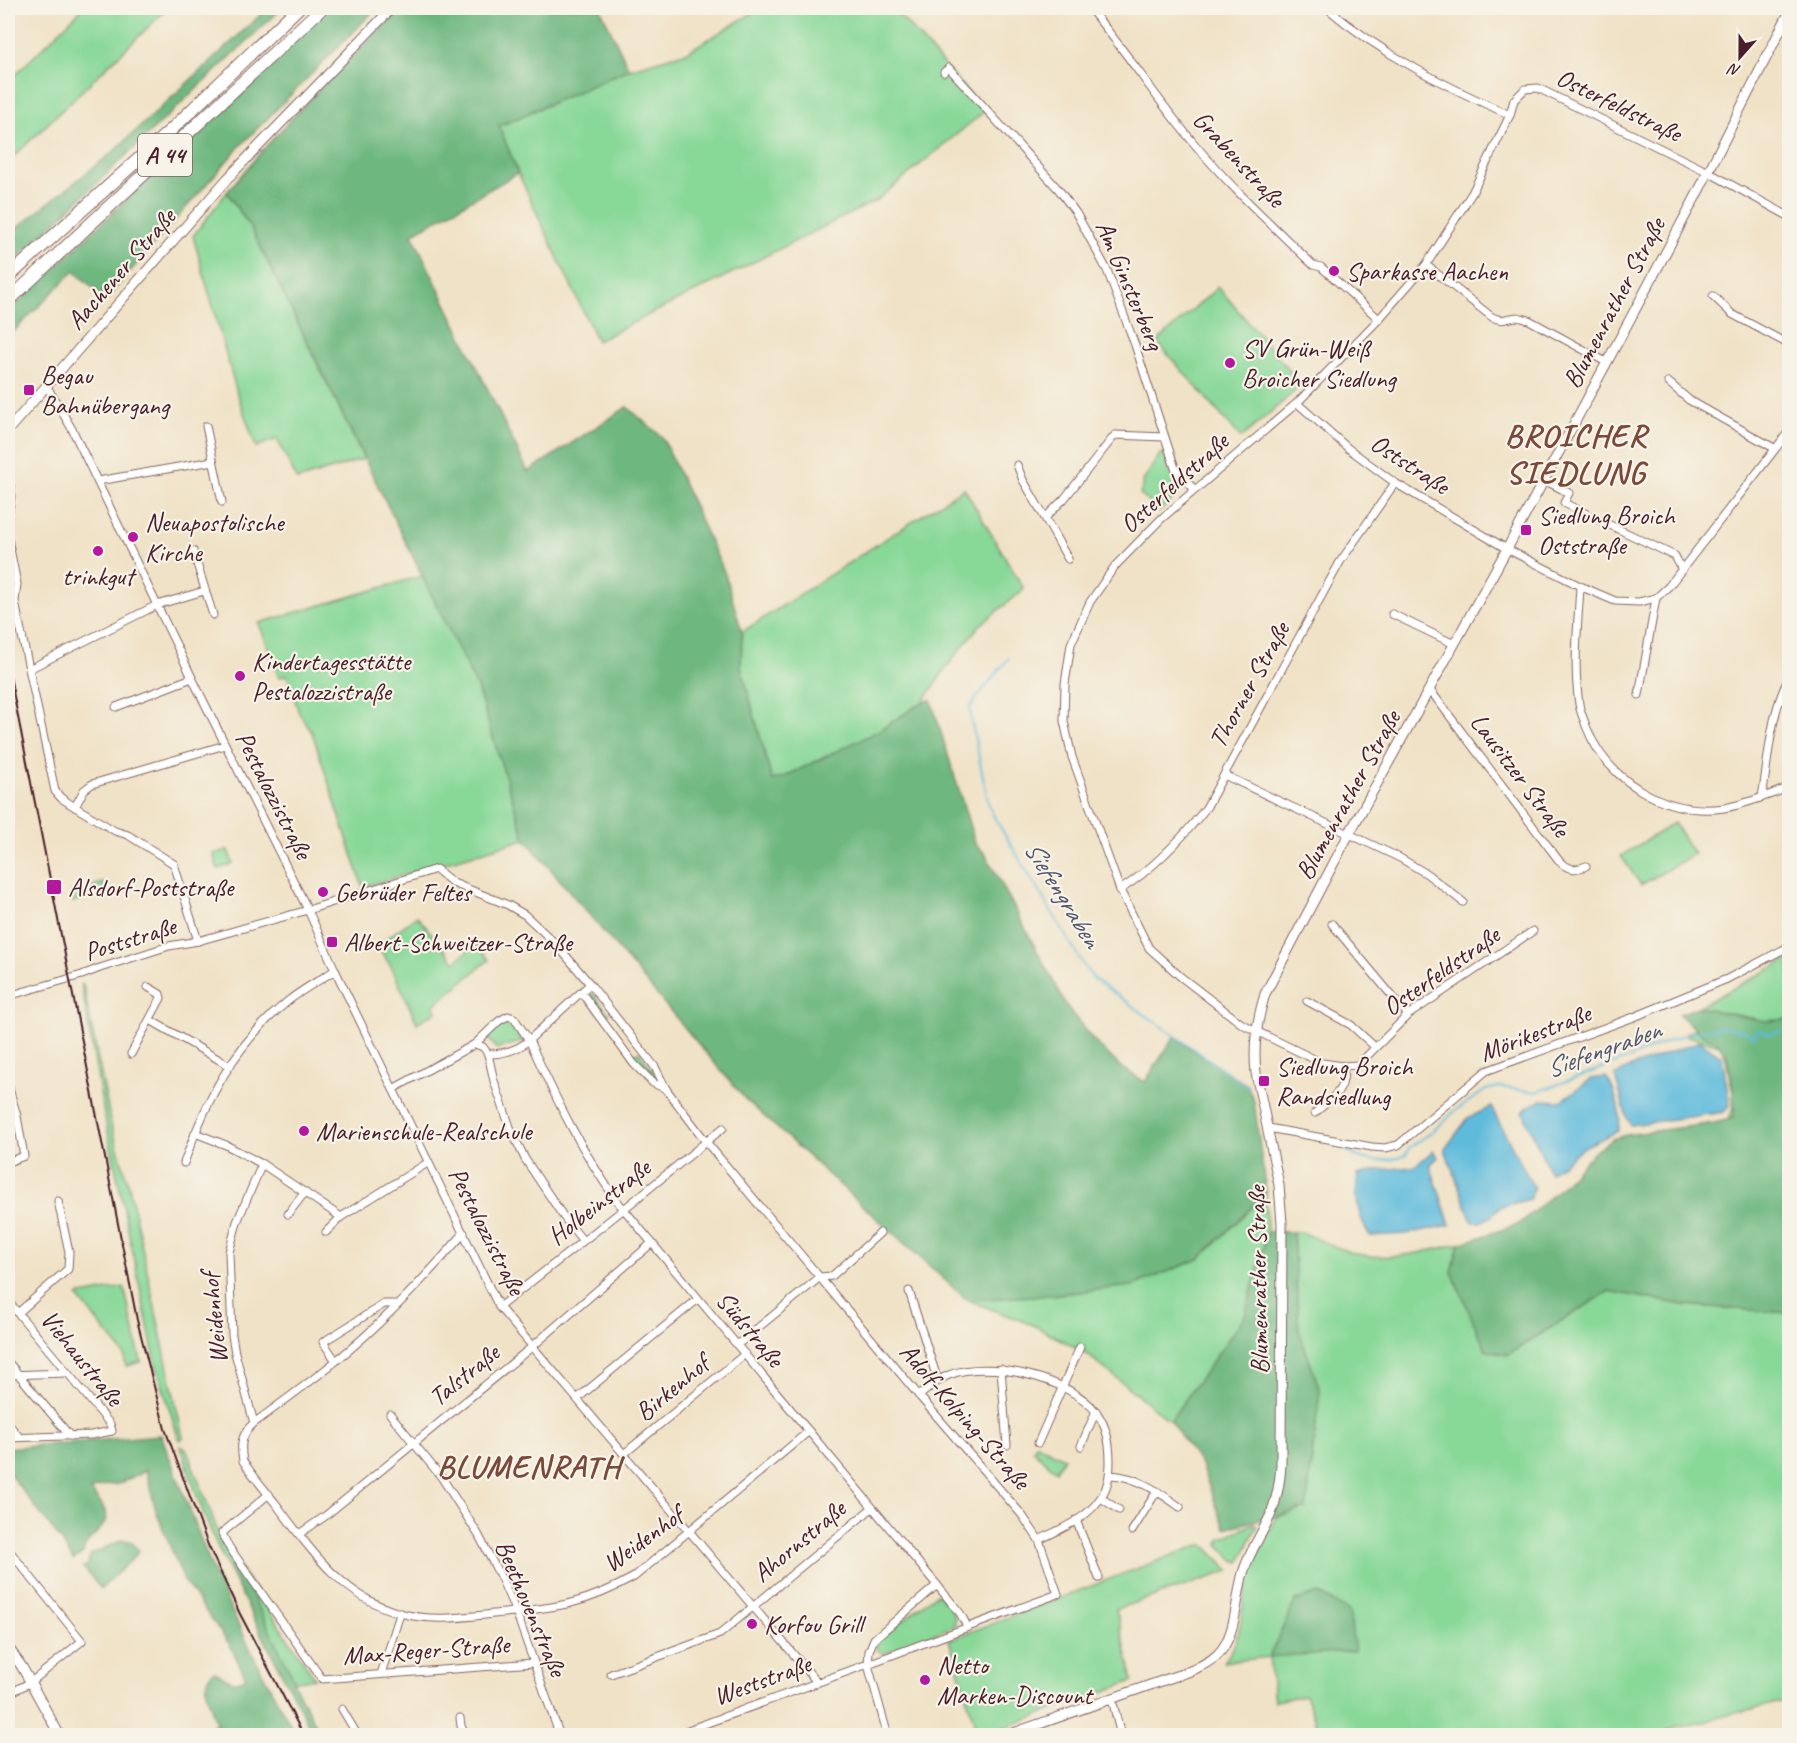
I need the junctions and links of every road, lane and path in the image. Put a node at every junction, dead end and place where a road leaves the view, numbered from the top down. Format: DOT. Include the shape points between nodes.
graph roads {
  1 [pos="298,8"];
  2 [pos="322,8"];
  3 [pos="393,8"];
  4 [pos="1089,8"];
  5 [pos="1327,8"];
  6 [pos="1790,11"];
  7 [pos="944,72"];
  8 [pos="1510,115"];
  9 [pos="1708,172"];
  10 [pos="1790,217"];
  11 [pos="1426,265"];
  12 [pos="8,277"];
  13 [pos="1713,296"];
  14 [pos="8,301"];
  15 [pos="1379,319"];
  16 [pos="1790,345"];
  17 [pos="1606,362"];
  18 [pos="1668,382"];
  19 [pos="46,385"];
  20 [pos="1297,403"];
  21 [pos="206,426"];
  22 [pos="8,430"];
  23 [pos="1790,430"];
  24 [pos="1164,437"];
  25 [pos="1774,448"];
  26 [pos="213,461"];
  27 [pos="1017,465"];
  28 [pos="1544,480"];
  29 [pos="8,481"];
  30 [pos="98,481"];
  31 [pos="1395,483"];
  32 [pos="1194,489"];
  33 [pos="222,502"];
  34 [pos="8,516"];
  35 [pos="1045,518"];
  36 [pos="8,539"];
  37 [pos="1507,549"];
  38 [pos="193,551"];
  39 [pos="1068,559"];
  40 [pos="1682,570"];
  41 [pos="1580,586"];
  42 [pos="204,591"];
  43 [pos="1656,598"];
  44 [pos="157,605"];
  45 [pos="1392,614"];
  46 [pos="213,615"];
  47 [pos="1454,644"];
  48 [pos="29,669"];
  49 [pos="1790,676"];
  50 [pos="192,678"];
  51 [pos="1430,690"];
  52 [pos="1639,694"];
  53 [pos="116,707"];
  54 [pos="225,745"];
  55 [pos="1224,775"];
  56 [pos="1790,787"];
  57 [pos="1762,797"];
  58 [pos="75,807"];
  59 [pos="1349,834"];
  60 [pos="1586,866"];
  61 [pos="436,869"];
  62 [pos="1120,890"];
  63 [pos="1463,902"];
  64 [pos="308,910"];
  65 [pos="1332,924"];
  66 [pos="1533,931"];
  67 [pos="198,941"];
  68 [pos="1790,946"];
  69 [pos="335,970"];
  70 [pos="590,984"];
  71 [pos="148,987"];
  72 [pos="581,992"];
  73 [pos="8,996"];
  74 [pos="1307,1001"];
  75 [pos="1408,1015"];
  76 [pos="150,1020"];
  77 [pos="1255,1031"];
  78 [pos="529,1040"];
  79 [pos="476,1044"];
  80 [pos="1375,1047"];
  81 [pos="131,1054"];
  82 [pos="488,1054"];
  83 [pos="230,1066"];
  84 [pos="1343,1066"];
  85 [pos="8,1085"];
  86 [pos="393,1089"];
  87 [pos="666,1089"];
  88 [pos="1315,1113"];
  89 [pos="723,1128"];
  90 [pos="1268,1128"];
  91 [pos="195,1133"];
  92 [pos="707,1143"];
  93 [pos="8,1162"];
  94 [pos="429,1162"];
  95 [pos="184,1163"];
  96 [pos="262,1164"];
  97 [pos="305,1192"];
  98 [pos="58,1201"];
  99 [pos="624,1209"];
  100 [pos="288,1214"];
  101 [pos="341,1217"];
  102 [pos="326,1232"];
  103 [pos="464,1233"];
  104 [pos="880,1233"];
  105 [pos="583,1241"];
  106 [pos="652,1244"];
  107 [pos="820,1277"];
  108 [pos="909,1291"];
  109 [pos="698,1299"];
  110 [pos="8,1301"];
  111 [pos="396,1306"];
  112 [pos="499,1307"];
  113 [pos="18,1313"];
  114 [pos="737,1345"];
  115 [pos="534,1346"];
  116 [pos="1080,1347"];
  117 [pos="745,1354"];
  118 [pos="336,1361"];
  119 [pos="8,1362"];
  120 [pos="1001,1370"];
  121 [pos="67,1373"];
  122 [pos="8,1375"];
  123 [pos="18,1375"];
  124 [pos="938,1381"];
  125 [pos="1062,1388"];
  126 [pos="920,1396"];
  127 [pos="578,1398"];
  128 [pos="1096,1411"];
  129 [pos="390,1414"];
  130 [pos="8,1423"];
  131 [pos="254,1423"];
  132 [pos="808,1431"];
  133 [pos="70,1436"];
  134 [pos="19,1437"];
  135 [pos="8,1438"];
  136 [pos="414,1442"];
  137 [pos="1038,1443"];
  138 [pos="1008,1445"];
  139 [pos="1081,1446"];
  140 [pos="625,1454"];
  141 [pos="1110,1475"];
  142 [pos="1157,1491"];
  143 [pos="268,1494"];
  144 [pos="1101,1498"];
  145 [pos="1180,1507"];
  146 [pos="872,1508"];
  147 [pos="1119,1510"];
  148 [pos="1076,1520"];
  149 [pos="690,1531"];
  150 [pos="1131,1531"];
  151 [pos="299,1534"];
  152 [pos="1039,1540"];
  153 [pos="8,1549"];
  154 [pos="1099,1578"];
  155 [pos="937,1585"];
  156 [pos="1058,1594"];
  157 [pos="753,1607"];
  158 [pos="516,1612"];
  159 [pos="400,1614"];
  160 [pos="967,1626"];
  161 [pos="8,1647"];
  162 [pos="533,1664"];
  163 [pos="868,1665"];
  164 [pos="381,1674"];
  165 [pos="611,1674"];
  166 [pos="31,1682"];
  167 [pos="817,1682"];
  168 [pos="8,1695"];
  169 [pos="1112,1698"];
  170 [pos="342,1709"];
  171 [pos="460,1718"];
  172 [pos="60,1736"];
  173 [pos="358,1736"];
  174 [pos="466,1736"];
  175 [pos="560,1736"];
  176 [pos="672,1736"];
  177 [pos="888,1736"];
  178 [pos="1005,1736"];
  179 [pos="1121,1736"];
  1 -- 12 [label="highway, A 44" via="172,129"];
  2 -- 14 [label="highway, A 44"];
  3 -- 19 [label="street, Aachener Straße" via="251,153"];
  4 -- 15 [label="street, Grabenstraße" via="1163,107 1227,181 1314,265"];
  5 -- 8 [label="street" via="1412,67"];
  6 -- 9 [label="street, Blumenrather Straße"];
  7 -- 24 [label="street, Am Ginsterberg" via="949,68 1076,213 1107,270"];
  8 -- 9 [label="street, Osterfeldstraße" via="1514,100 1525,89 1538,88"];
  8 -- 11 [label="street, Osterfeldstraße" via="1472,193"];
  9 -- 10 [label="street"];
  9 -- 17 [label="street, Blumenrather Straße"];
  11 -- 15 [label="street, Osterfeldstraße"];
  11 -- 17 [label="street" via="1498,320 1529,320"];
  13 -- 16 [label="street" via="1732,314"];
  15 -- 20 [label="street, Osterfeldstraße"];
  17 -- 28 [label="street, Blumenrather Straße"];
  18 -- 25 [label="street" via="1689,400"];
  19 -- 22 [label="street, Aachener Straße"];
  19 -- 30 [label="street, Pestalozzistraße"];
  20 -- 31 [label="street, Oststraße"];
  20 -- 32 [label="street, Osterfeldstraße"];
  21 -- 26 [label="street"];
  23 -- 25 [label="street"];
  24 -- 32 [label="street, Am Ginsterberg" via="1175,468"];
  24 -- 35 [label="street" via="1115,435"];
  25 -- 40 [label="street"];
  26 -- 30 [label="street"];
  26 -- 33 [label="street"];
  27 -- 35 [label="street"];
  28 -- 37 [label="street, Blumenrather Straße"];
  28 -- 40 [label="street" via="1569,493 1564,503 1675,556"];
  29 -- 34 [label="street"];
  30 -- 44 [label="street, Pestalozzistraße"];
  31 -- 37 [label="street, Oststraße"];
  31 -- 55 [label="street, Thorner Straße" via="1341,562"];
  32 -- 62 [label="street, Osterfeldstraße" via="1115,566 1090,602 1071,644 1064,721 1072,757"];
  35 -- 39 [label="street"];
  36 -- 48 [label="street"];
  37 -- 41 [label="street, Oststraße"];
  37 -- 47 [label="street, Blumenrather Straße"];
  38 -- 42 [label="street"];
  40 -- 43 [label="street"];
  41 -- 43 [label="street, Oststraße" via="1615,601"];
  41 -- 57 [label="street" via="1575,670 1579,707 1606,763 1629,783 1662,801 1689,808 1724,808"];
  42 -- 44 [label="street"];
  42 -- 46 [label="street"];
  43 -- 52 [label="street"];
  44 -- 48 [label="street"];
  44 -- 50 [label="street, Pestalozzistraße"];
  45 -- 47 [label="street"];
  47 -- 51 [label="street, Blumenrather Straße"];
  48 -- 58 [label="street" via="55,791"];
  49 -- 57 [label="street" via="1775,715"];
  50 -- 53 [label="street"];
  50 -- 54 [label="street, Pestalozzistraße"];
  51 -- 59 [label="street, Blumenrather Straße"];
  51 -- 60 [label="street, Lausitzer Straße" via="1560,862 1576,870"];
  54 -- 58 [label="street" via="92,784"];
  54 -- 64 [label="street, Pestalozzistraße"];
  55 -- 59 [label="street"];
  55 -- 62 [label="street, Thorner Straße" via="1189,830 1145,873"];
  56 -- 57 [label="street"];
  58 -- 67 [label="street" via="174,864"];
  59 -- 63 [label="street" via="1427,874"];
  59 -- 77 [label="street, Blumenrather Straße" via="1276,970"];
  61 -- 64 [label="street, Poststraße"];
  61 -- 70 [label="street, Adolf-Kolping-Straße" via="453,884 525,915"];
  62 -- 77 [label="street, Osterfeldstraße" via="1149,948 1180,977"];
  64 -- 67 [label="street, Poststraße"];
  64 -- 69 [label="street, Pestalozzistraße"];
  65 -- 75 [label="street"];
  66 -- 75 [label="street, Osterfeldstraße"];
  67 -- 73 [label="street, Poststraße" via="163,948"];
  68 -- 90 [label="street, Mörikestraße" via="1727,979 1635,1017 1486,1071 1398,1145 1372,1147"];
  69 -- 83 [label="street" via="289,1000"];
  69 -- 86 [label="street, Pestalozzistraße"];
  70 -- 72 [label="street"];
  70 -- 87 [label="street, Adolf-Kolping-Straße" via="655,1067"];
  71 -- 76 [label="street" via="161,998"];
  72 -- 78 [label="street"];
  72 -- 87 [label="street, Adolf-Kolping-Straße" via="634,1064 653,1083"];
  74 -- 80 [label="street, Osterfeldstraße" via="1351,1025"];
  75 -- 80 [label="street, Osterfeldstraße"];
  76 -- 81 [label="street"];
  76 -- 83 [label="street"];
  77 -- 84 [label="street, Osterfeldstraße" via="1322,1063"];
  77 -- 90 [label="street, Blumenrather Straße" via="1256,1073"];
  78 -- 79 [label="street, Südstraße" via="514,1018 508,1016"];
  78 -- 82 [label="street" via="513,1050"];
  78 -- 99 [label="street, Südstraße" via="560,1109"];
  79 -- 82 [label="street"];
  79 -- 86 [label="street"];
  80 -- 84 [label="street, Osterfeldstraße" via="1358,1065"];
  82 -- 105 [label="street" via="511,1130 525,1159"];
  83 -- 91 [label="street"];
  84 -- 88 [label="street" via="1344,1082 1339,1091"];
  85 -- 93 [label="street" via="24,1156"];
  86 -- 94 [label="street, Pestalozzistraße"];
  87 -- 92 [label="street, Adolf-Kolping-Straße"];
  89 -- 92 [label="street, Holbeinstraße"];
  90 -- 169 [label="street, Blumenrather Straße" via="1282,1223 1281,1465 1277,1497 1246,1564 1232,1630 1222,1650 1193,1670"];
  91 -- 95 [label="street"];
  91 -- 96 [label="street"];
  92 -- 99 [label="street, Holbeinstraße"];
  92 -- 107 [label="street, Adolf-Kolping-Straße"];
  94 -- 101 [label="street"];
  94 -- 103 [label="street, Pestalozzistraße"];
  96 -- 97 [label="street"];
  96 -- 131 [label="street, Weidenhof" via="237,1222 229,1252 232,1335"];
  97 -- 100 [label="street"];
  97 -- 101 [label="street"];
  98 -- 113 [label="street, Viehaustraße" via="69,1252 68,1269"];
  99 -- 105 [label="street, Holbeinstraße"];
  99 -- 106 [label="street, Südstraße"];
  101 -- 102 [label="street"];
  103 -- 111 [label="street"];
  103 -- 112 [label="street, Pestalozzistraße"];
  104 -- 107 [label="street" via="831,1276"];
  105 -- 112 [label="street, Holbeinstraße"];
  106 -- 109 [label="street, Südstraße"];
  106 -- 115 [label="street, Talstraße"];
  107 -- 114 [label="street"];
  107 -- 126 [label="street, Adolf-Kolping-Straße"];
  108 -- 124 [label="street"];
  109 -- 114 [label="street, Südstraße"];
  109 -- 127 [label="street"];
  110 -- 113 [label="street, Viehaustraße"];
  111 -- 118 [label="street"];
  111 -- 118 [label="street" via="384,1304 323,1342"];
  112 -- 115 [label="street, Pestalozzistraße"];
  113 -- 121 [label="street, Viehaustraße"];
  114 -- 117 [label="street, Südstraße"];
  115 -- 127 [label="street, Pestalozzistraße"];
  115 -- 136 [label="street, Talstraße"];
  116 -- 125 [label="street"];
  117 -- 132 [label="street, Südstraße"];
  117 -- 140 [label="street, Birkenhof"];
  118 -- 131 [label="street"];
  119 -- 123 [label="street"];
  120 -- 124 [label="street" via="965,1370"];
  120 -- 125 [label="street" via="1029,1375"];
  120 -- 138 [label="street"];
  121 -- 123 [label="street"];
  121 -- 133 [label="street, Viehaustraße" via="112,1431"];
  122 -- 123 [label="street"];
  123 -- 133 [label="street"];
  124 -- 126 [label="street"];
  125 -- 128 [label="street"];
  125 -- 137 [label="street"];
  126 -- 152 [label="street, Adolf-Kolping-Straße"];
  127 -- 140 [label="street, Pestalozzistraße"];
  128 -- 139 [label="street"];
  128 -- 141 [label="street" via="1107,1431"];
  129 -- 136 [label="street, Beethovenstraße"];
  130 -- 134 [label="street"];
  131 -- 143 [label="street, Weidenhof" via="244,1433 240,1446 243,1461"];
  132 -- 146 [label="street, Südstraße"];
  132 -- 149 [label="street, Weidenhof"];
  133 -- 134 [label="street"];
  134 -- 135 [label="street"];
  136 -- 151 [label="street, Talstraße"];
  136 -- 158 [label="street, Beethovenstraße" via="477,1534"];
  140 -- 149 [label="street, Pestalozzistraße"];
  141 -- 142 [label="street" via="1143,1483"];
  141 -- 144 [label="street"];
  142 -- 145 [label="street"];
  142 -- 150 [label="street"];
  143 -- 151 [label="street, Weidenhof"];
  143 -- 164 [label="street, Max-Reger-Straße" via="222,1533 227,1544 322,1679"];
  144 -- 147 [label="street"];
  144 -- 148 [label="street"];
  146 -- 155 [label="street, Südstraße"];
  146 -- 157 [label="street, Ahornstraße"];
  148 -- 152 [label="street"];
  148 -- 154 [label="street"];
  149 -- 157 [label="street, Pestalozzistraße"];
  149 -- 158 [label="street, Weidenhof" via="612,1590 555,1608"];
  151 -- 159 [label="street, Weidenhof" via="331,1573 353,1592"];
  152 -- 156 [label="street, Adolf-Kolping-Straße"];
  153 -- 166 [label="street" via="82,1641"];
  155 -- 160 [label="street, Südstraße"];
  155 -- 163 [label="street" via="874,1640 868,1651"];
  156 -- 160 [label="street, Weststraße"];
  157 -- 165 [label="street, Ahornstraße" via="715,1637"];
  157 -- 167 [label="street, Pestalozzistraße"];
  158 -- 159 [label="street, Weidenhof" via="448,1619"];
  158 -- 162 [label="street, Beethovenstraße"];
  159 -- 164 [label="street"];
  160 -- 163 [label="street, Weststraße"];
  161 -- 166 [label="street"];
  162 -- 164 [label="street, Max-Reger-Straße"];
  162 -- 175 [label="street, Beethovenstraße"];
  163 -- 167 [label="street, Weststraße"];
  163 -- 177 [label="street"];
  166 -- 168 [label="street"];
  166 -- 172 [label="street"];
  167 -- 176 [label="street, Weststraße"];
  169 -- 178 [label="street, Blumenrather Straße"];
  169 -- 179 [label="street"];
  170 -- 173 [label="street"];
  171 -- 174 [label="street"];
}
